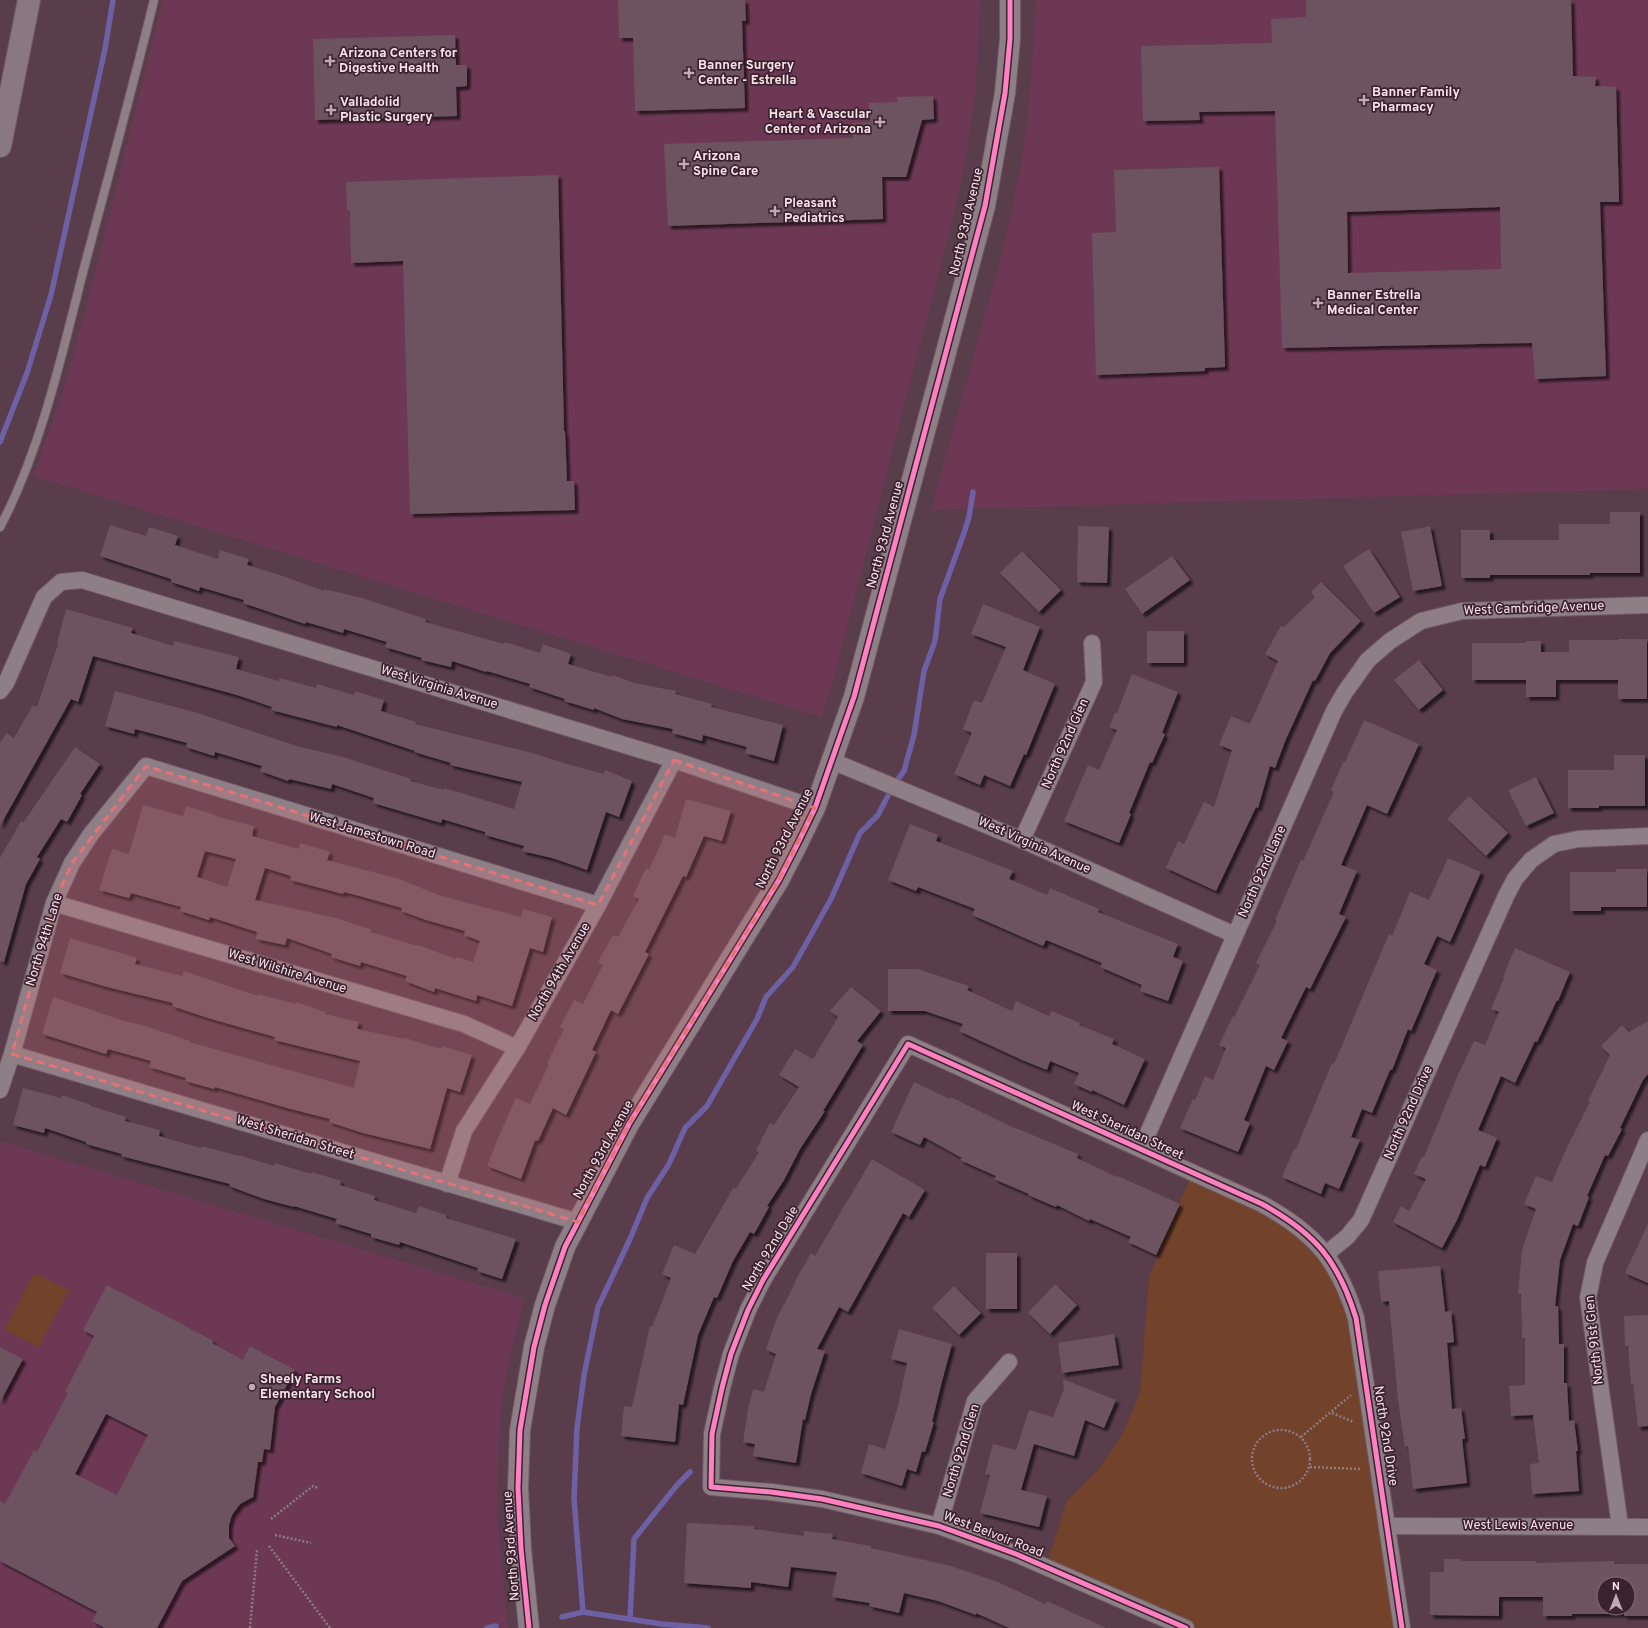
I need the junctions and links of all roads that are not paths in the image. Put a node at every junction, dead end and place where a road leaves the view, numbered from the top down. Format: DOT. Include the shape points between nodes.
graph roads {
  1 [pos="30,0"];
  2 [pos="154,0"];
  3 [pos="1010,0"];
  4 [pos="0,146"];
  5 [pos="0,527"];
  6 [pos="1648,605"];
  7 [pos="1421,621"];
  8 [pos="1092,643"];
  9 [pos="0,691"];
  10 [pos="674,760"];
  11 [pos="832,761"];
  12 [pos="146,766"];
  13 [pos="816,808"];
  14 [pos="1648,836"];
  15 [pos="1022,840"];
  16 [pos="54,902"];
  17 [pos="598,905"];
  18 [pos="1235,936"];
  19 [pos="908,1044"];
  20 [pos="517,1048"];
  21 [pos="12,1054"];
  22 [pos="0,1090"];
  23 [pos="1648,1140"];
  24 [pos="1141,1149"];
  25 [pos="447,1184"];
  26 [pos="578,1222"];
  27 [pos="1326,1254"];
  28 [pos="1009,1362"];
  29 [pos="711,1487"];
  30 [pos="939,1526"];
  31 [pos="1387,1526"];
  32 [pos="1620,1526"];
  33 [pos="1648,1526"];
  34 [pos="529,1628"];
  35 [pos="1186,1628"];
  36 [pos="1402,1628"];
  1 -- 4 [label="highway"];
  2 -- 5 [label="lane" via="42,423"];
  3 -- 11 [label="street, North 93rd Avenue" via="1010,39 1005,94 984,206 854,697"];
  6 -- 7 [label="street, West Cambridge Avenue" via="1462,611"];
  7 -- 18 [label="street, North 92nd Lane" via="1390,641 1368,660 1338,705"];
  8 -- 15 [label="street, North 92nd Glen" via="1094,682"];
  9 -- 10 [label="street, West Virginia Avenue" via="6,683 44,597 61,582 82,580"];
  10 -- 13 [label="street, West Virginia Avenue"];
  10 -- 17 [label="street, North 94th Avenue"];
  11 -- 13 [label="street, North 93rd Avenue"];
  11 -- 15 [label="street, West Virginia Avenue"];
  12 -- 16 [label="street, North 94th Lane" via="91,834 72,863"];
  12 -- 17 [label="street, West Jamestown Road"];
  13 -- 26 [label="street, North 93rd Avenue" via="779,880 630,1124"];
  14 -- 27 [label="street, North 92nd Drive" via="1578,839 1554,844 1531,860 1515,879 1361,1220 1347,1237"];
  15 -- 18 [label="street, West Virginia Avenue"];
  16 -- 20 [label="street, West Wilshire Avenue" via="464,1024"];
  16 -- 21 [label="street, North 94th Lane"];
  17 -- 20 [label="street, North 94th Avenue"];
  18 -- 24 [label="street, North 92nd Lane"];
  19 -- 24 [label="street, West Sheridan Street"];
  19 -- 29 [label="street, North 92nd Dale" via="763,1280 748,1310 731,1354 712,1434"];
  20 -- 25 [label="street, North 94th Avenue" via="464,1131"];
  21 -- 22 [label="street, North 94th Lane"];
  21 -- 25 [label="street, West Sheridan Street"];
  23 -- 32 [label="street, North 91st Glen" via="1595,1263 1588,1298"];
  24 -- 27 [label="street, West Sheridan Street" via="1281,1214 1304,1231"];
  25 -- 26 [label="street, West Sheridan Street"];
  26 -- 34 [label="street, North 93rd Avenue" via="565,1247 545,1304 534,1347 520,1430 518,1488"];
  27 -- 31 [label="street, North 92nd Drive" via="1350,1298 1356,1318"];
  28 -- 30 [label="street, North 92nd Glen" via="975,1402"];
  29 -- 30 [label="street, West Belvoir Road" via="822,1499"];
  30 -- 35 [label="street, West Belvoir Road" via="1016,1554"];
  31 -- 32 [label="street, West Lewis Avenue"];
  31 -- 36 [label="street, North 92nd Drive"];
  32 -- 33 [label="street, West Lewis Avenue"];
}
